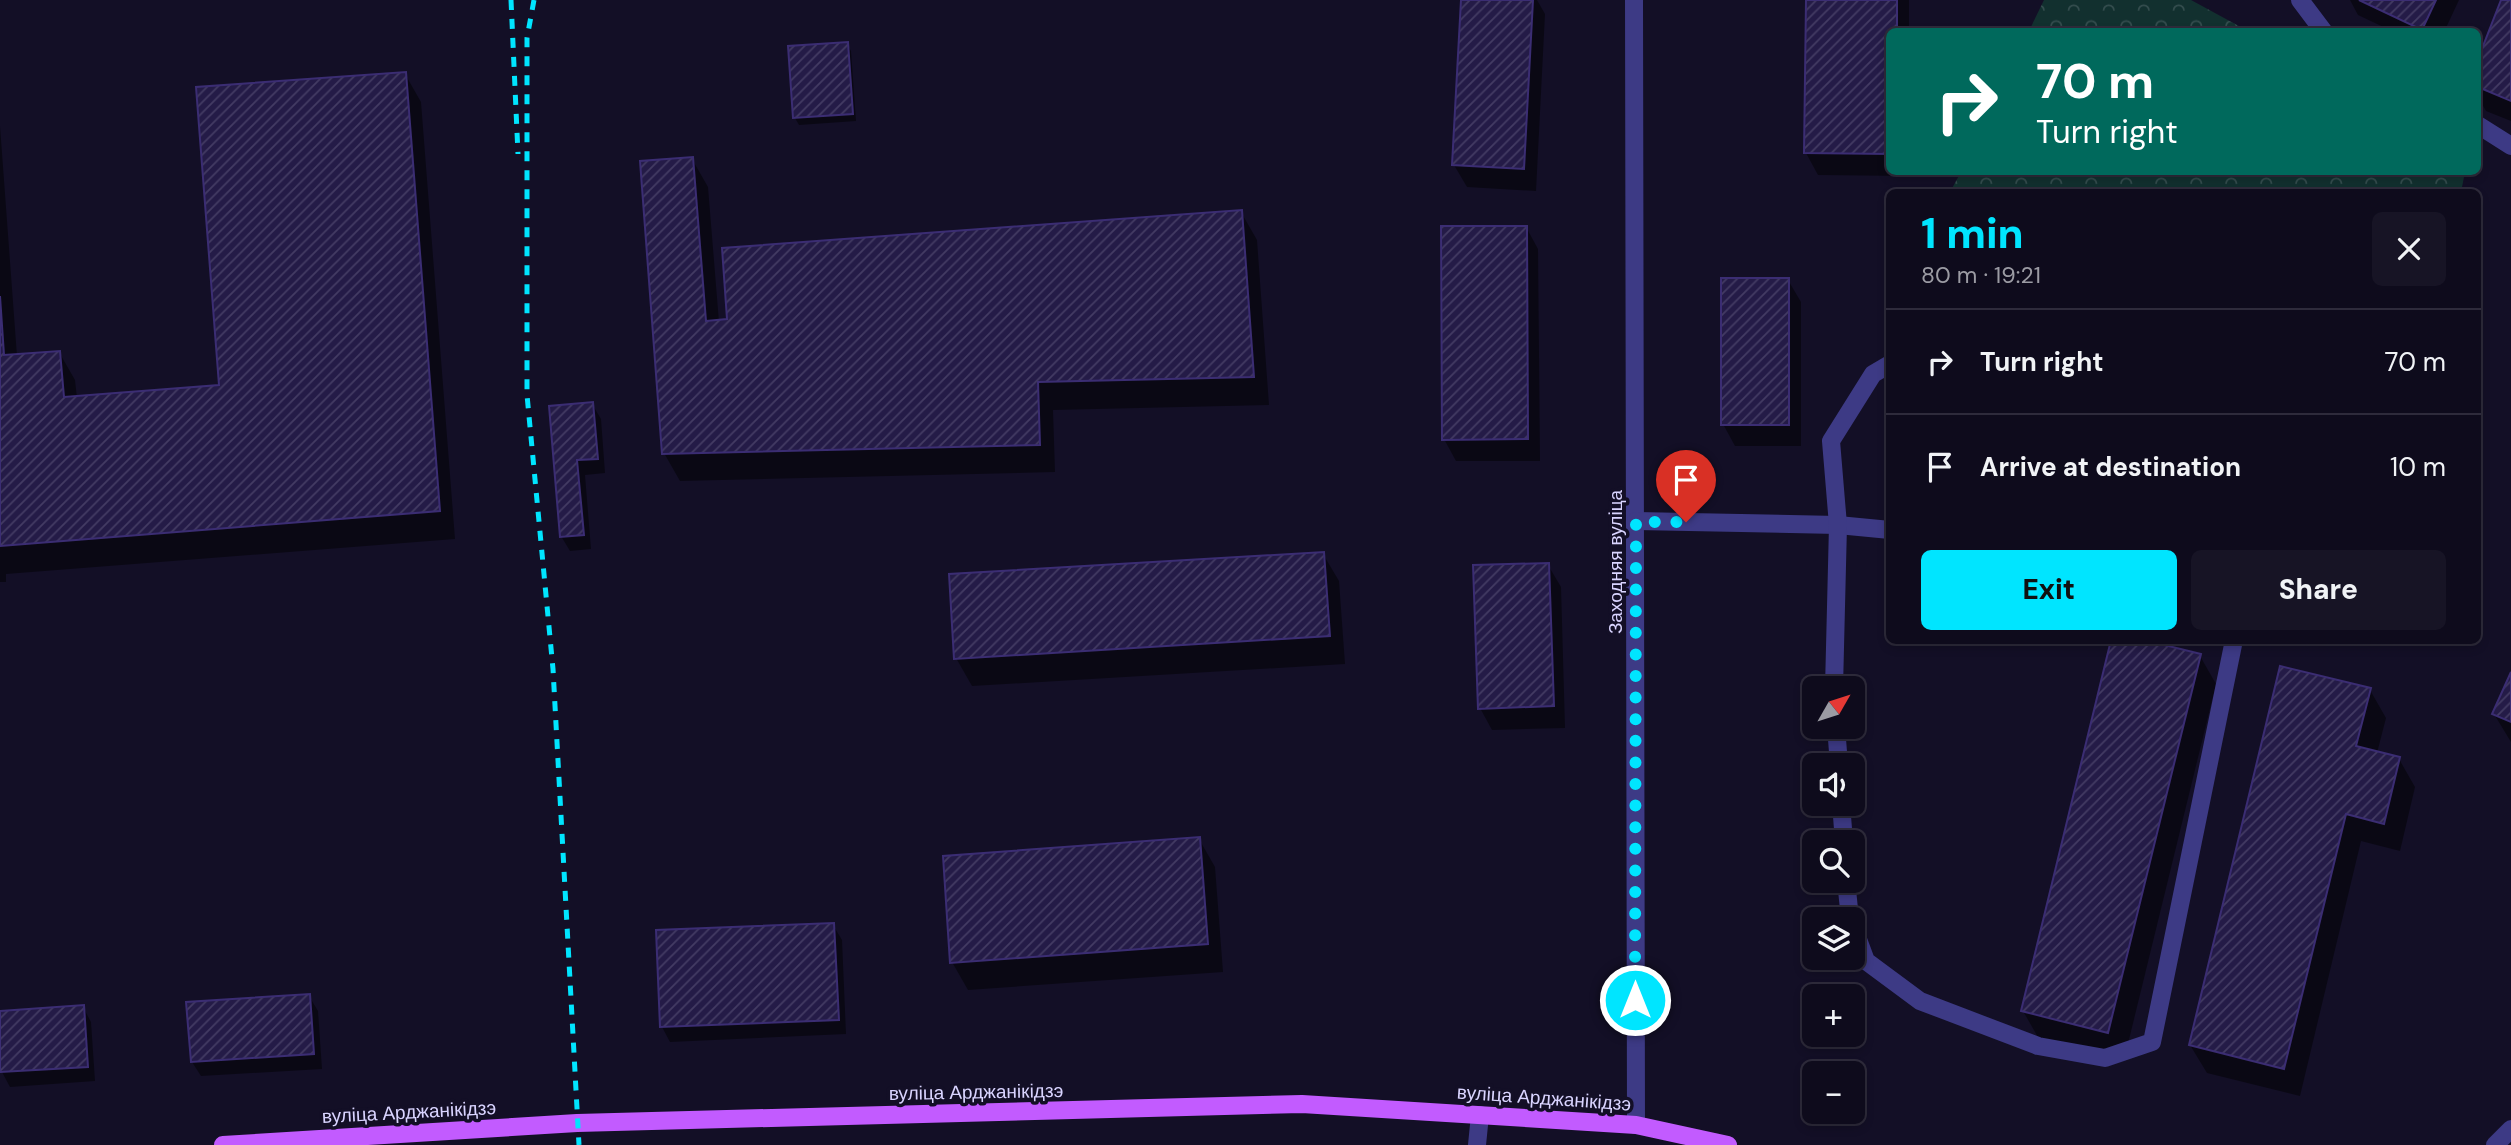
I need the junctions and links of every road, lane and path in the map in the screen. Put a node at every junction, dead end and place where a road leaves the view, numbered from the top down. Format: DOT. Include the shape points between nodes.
graph roads {
  1 [pos="1634,0"];
  2 [pos="2300,0"];
  3 [pos="2322,28"];
  4 [pos="2481,127"];
  5 [pos="2511,145"];
  6 [pos="1886,366"];
  7 [pos="1636,522"];
  8 [pos="1838,525"];
  9 [pos="1886,530"];
  10 [pos="2233,644"];
  11 [pos="1834,676"];
  12 [pos="1865,958"];
  13 [pos="1480,1115"];
  14 [pos="1636,1125"];
  15 [pos="2511,1129"];
  16 [pos="422,1138"];
  17 [pos="223,1145"];
  18 [pos="1477,1145"];
  19 [pos="1728,1145"];
  20 [pos="2495,1145"];
  1 -- 7 [label="street, Заходняя вуліца"];
  2 -- 3 [label="street"];
  4 -- 5 [label="street"];
  6 -- 8 [label="street" via="1872,374 1831,441"];
  7 -- 8 [label="street"];
  7 -- 14 [label="street, Заходняя вуліца"];
  8 -- 9 [label="street"];
  8 -- 11 [label="street"];
  10 -- 12 [label="street" via="2152,1041 2105,1058 2038,1046 1920,1001"];
  13 -- 14 [label="main road, вуліца Арджанікідзэ"];
  13 -- 16 [label="main road, вуліца Арджанікідзэ" via="1301,1104 577,1123"];
  13 -- 18 [label="street"];
  14 -- 19 [label="main road, вуліца Арджанікідзэ"];
  15 -- 20 [label="street"];
  16 -- 17 [label="main road, вуліца Арджанікідзэ"];
}
